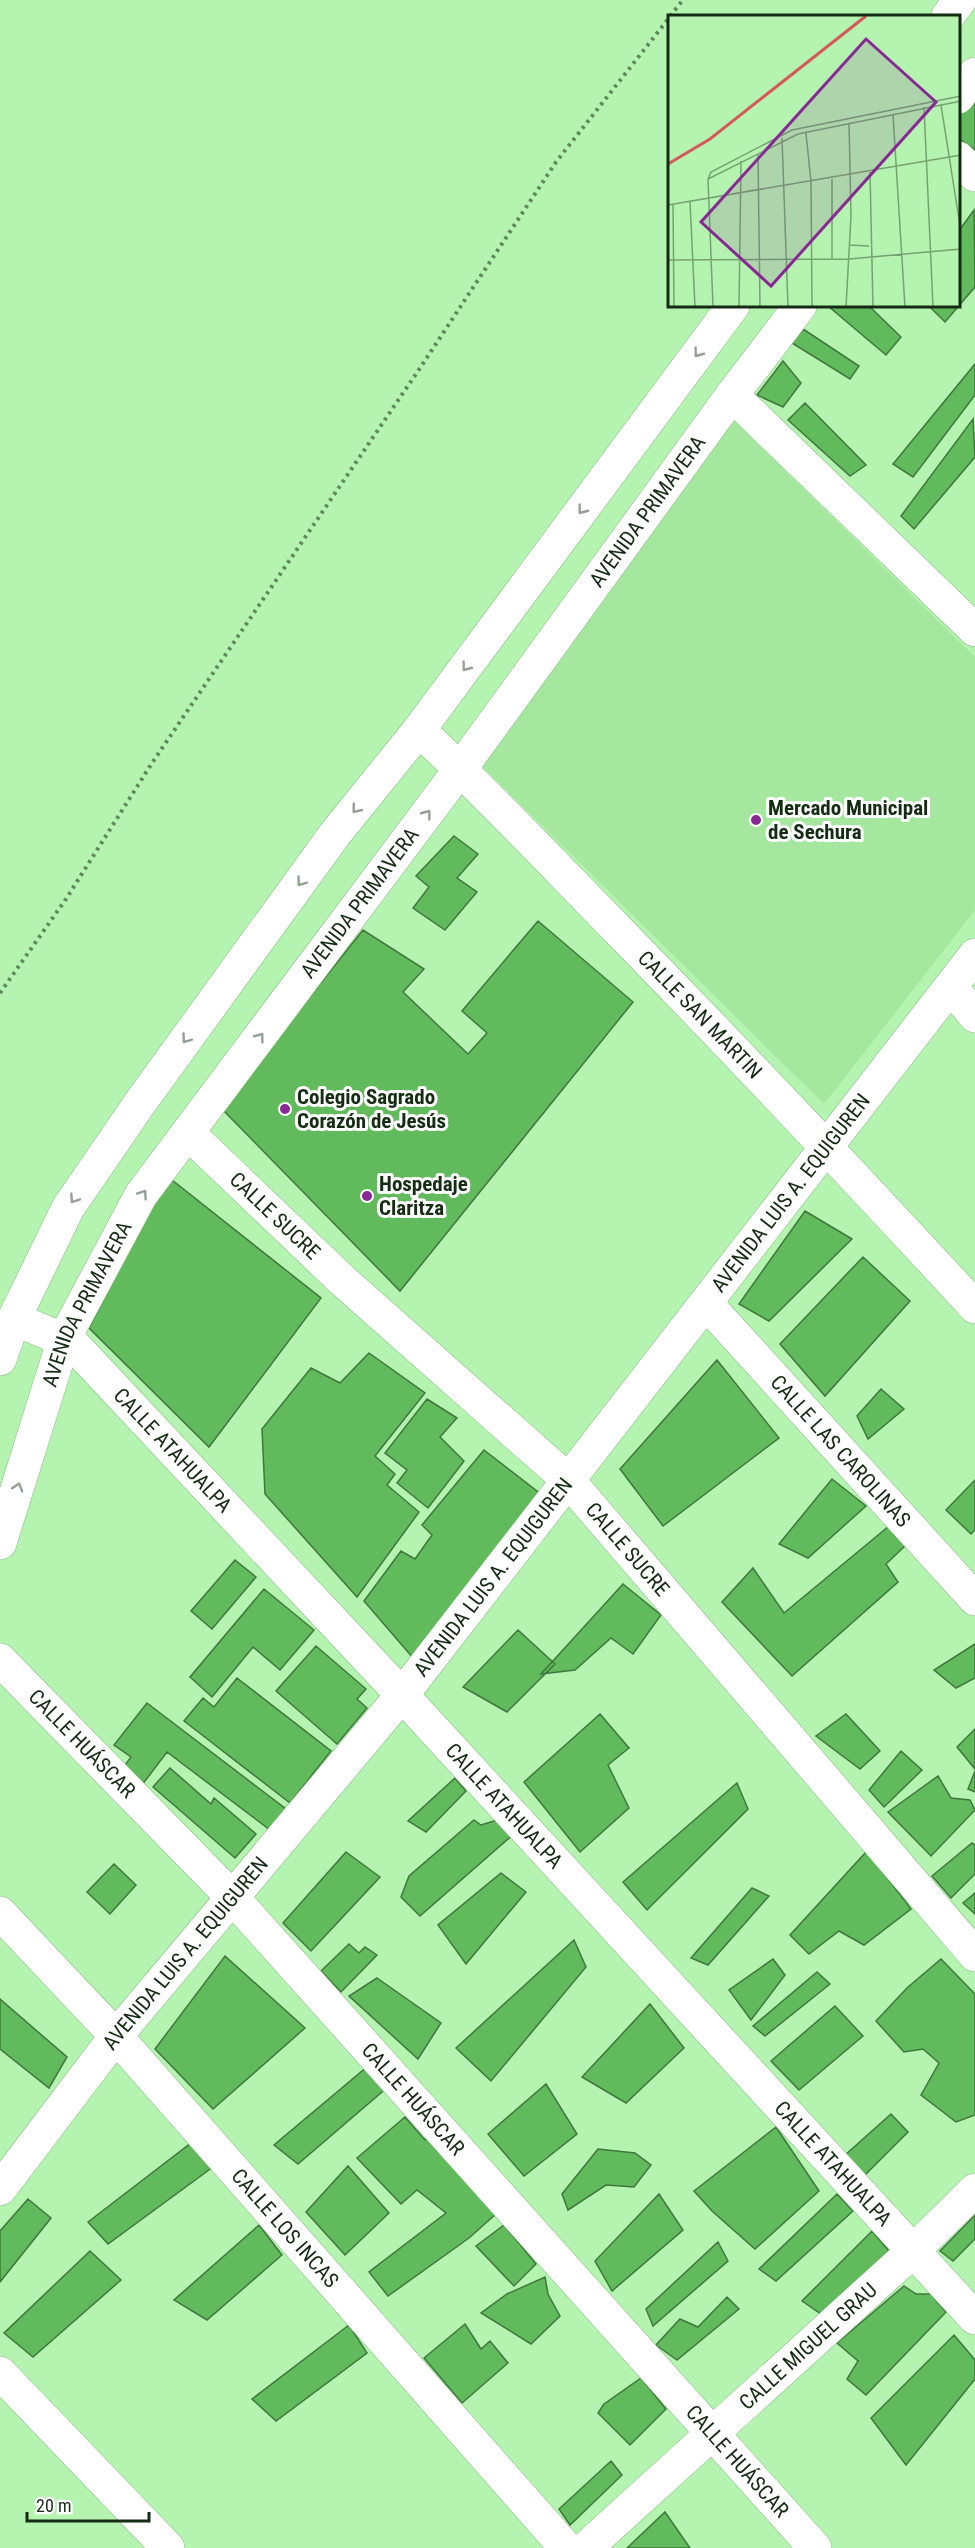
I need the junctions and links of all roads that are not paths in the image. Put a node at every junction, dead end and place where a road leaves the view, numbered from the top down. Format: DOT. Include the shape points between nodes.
graph roads {
  1 [pos="960,0"];
  2 [pos="949,15"];
  3 [pos="975,74"];
  4 [pos="960,94"];
  5 [pos="960,160"];
  6 [pos="975,175"];
  7 [pos="732,308"];
  8 [pos="798,308"];
  9 [pos="732,395"];
  10 [pos="975,630"];
  11 [pos="419,730"];
  12 [pos="460,768"];
  13 [pos="975,955"];
  14 [pos="951,987"];
  15 [pos="975,1016"];
  16 [pos="188,1133"];
  17 [pos="827,1146"];
  18 [pos="706,1303"];
  19 [pos="975,1307"];
  20 [pos="14,1319"];
  21 [pos="64,1339"];
  22 [pos="0,1359"];
  23 [pos="568,1480"];
  24 [pos="0,1543"];
  25 [pos="975,1599"];
  26 [pos="0,1660"];
  27 [pos="402,1695"];
  28 [pos="232,1897"];
  29 [pos="0,1913"];
  30 [pos="975,1955"];
  31 [pos="116,2036"];
  32 [pos="0,2189"];
  33 [pos="975,2190"];
  34 [pos="912,2252"];
  35 [pos="975,2318"];
  36 [pos="0,2373"];
  37 [pos="714,2432"];
  38 [pos="168,2548"];
  39 [pos="566,2548"];
  40 [pos="586,2548"];
  41 [pos="816,2548"];
  1 -- 2 [label="street"];
  3 -- 4 [label="street"];
  5 -- 6 [label="street"];
  7 -- 11 [label="street, one-way"];
  8 -- 9 [label="street, AVENIDA PRIMAVERA"];
  9 -- 10 [label="street"];
  9 -- 12 [label="street, AVENIDA PRIMAVERA"];
  11 -- 12 [label="street, CALLE SAN MARTIN"];
  11 -- 20 [label="street, one-way" via="335,834 140,1103 68,1208"];
  16 -- 12 [label="street, AVENIDA PRIMAVERA, one-way"];
  12 -- 17 [label="street, CALLE SAN MARTIN"];
  13 -- 14 [label="street, AVENIDA LUIS A. EQUIGUREN"];
  14 -- 15 [label="street"];
  14 -- 17 [label="street, AVENIDA LUIS A. EQUIGUREN"];
  21 -- 16 [label="street, AVENIDA PRIMAVERA, one-way" via="141,1195"];
  16 -- 23 [label="street, CALLE SUCRE" via="342,1280"];
  17 -- 18 [label="street, AVENIDA LUIS A. EQUIGUREN"];
  17 -- 19 [label="street, CALLE SAN MARTIN"];
  18 -- 23 [label="street, AVENIDA LUIS A. EQUIGUREN"];
  18 -- 25 [label="street, CALLE LAS CAROLINAS"];
  20 -- 21 [label="street, CALLE ATAHUALPA"];
  20 -- 22 [label="street"];
  24 -- 21 [label="street, AVENIDA PRIMAVERA, one-way"];
  21 -- 27 [label="street, CALLE ATAHUALPA" via="72,1343"];
  23 -- 27 [label="street, AVENIDA LUIS A. EQUIGUREN"];
  23 -- 30 [label="street, CALLE SUCRE"];
  26 -- 28 [label="street, CALLE HUÁSCAR"];
  27 -- 28 [label="street, AVENIDA LUIS A. EQUIGUREN"];
  27 -- 34 [label="street, CALLE ATAHUALPA"];
  28 -- 31 [label="street, AVENIDA LUIS A. EQUIGUREN"];
  28 -- 37 [label="street, CALLE HUÁSCAR"];
  29 -- 31 [label="street, CALLE LOS INCAS"];
  31 -- 32 [label="street, AVENIDA LUIS A. EQUIGUREN"];
  31 -- 39 [label="street, CALLE LOS INCAS"];
  33 -- 34 [label="street, CALLE MIGUEL GRAU"];
  34 -- 35 [label="street, CALLE ATAHUALPA"];
  34 -- 37 [label="street, CALLE MIGUEL GRAU"];
  36 -- 38 [label="street"];
  37 -- 40 [label="street, CALLE MIGUEL GRAU"];
  37 -- 41 [label="street, CALLE HUÁSCAR"];
}
